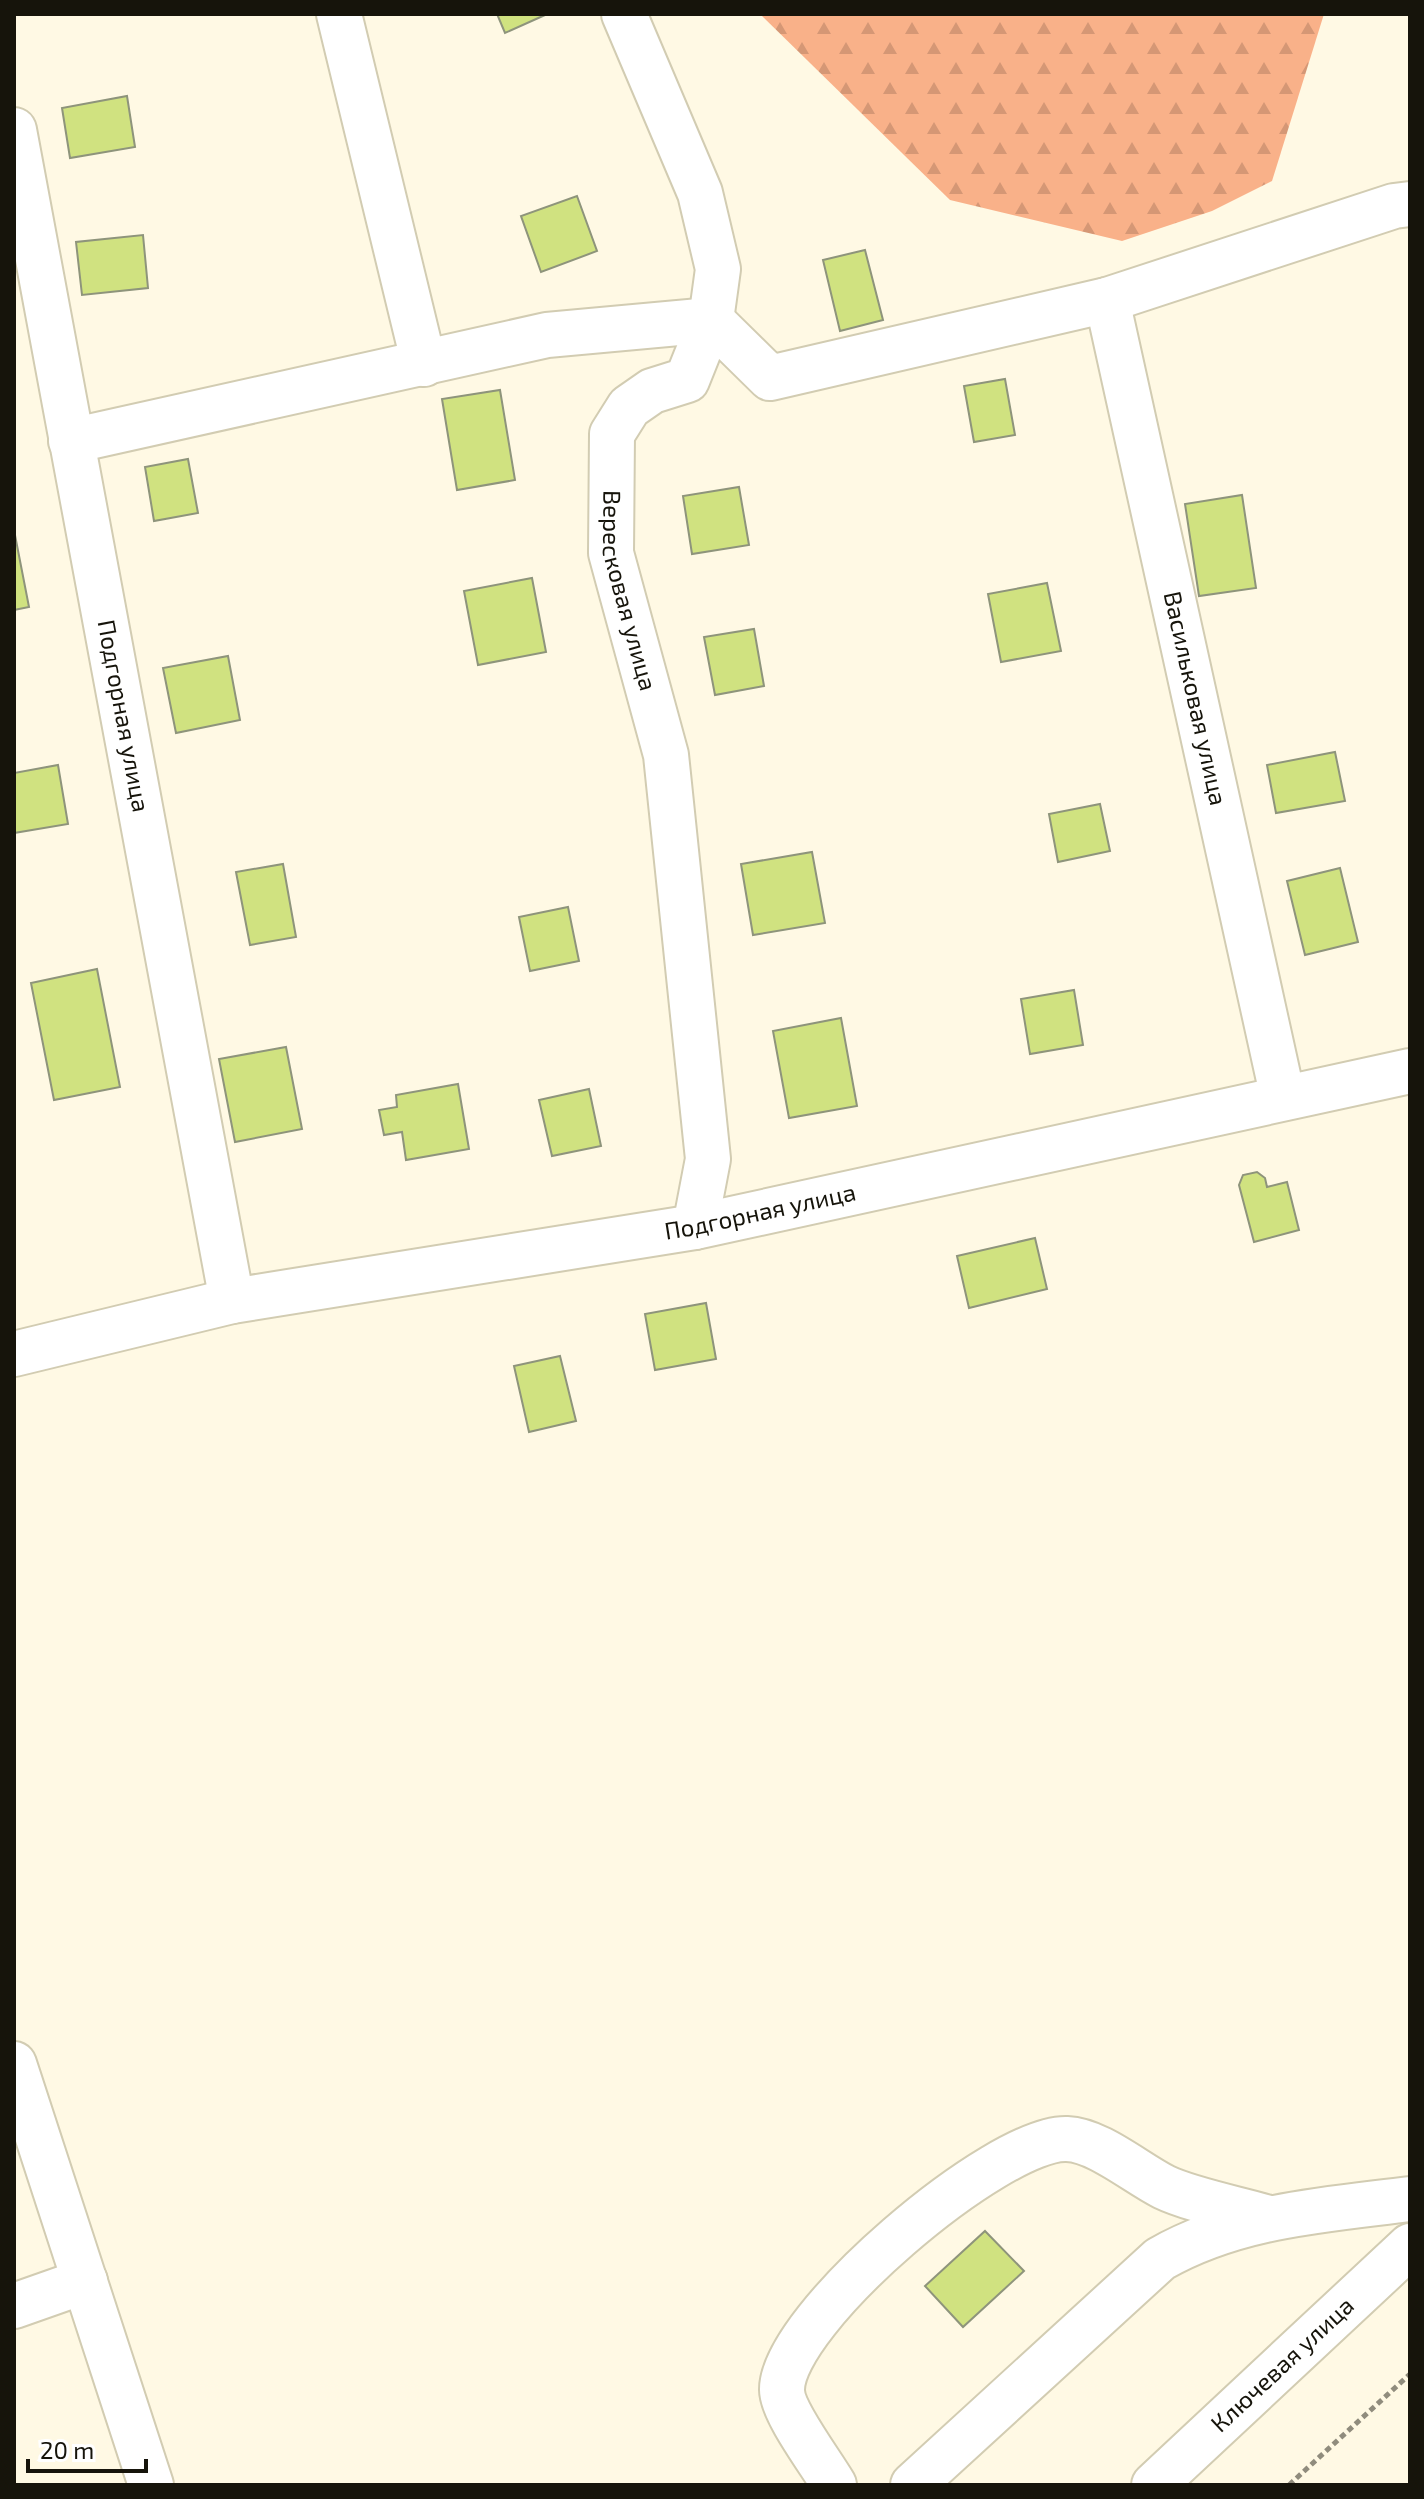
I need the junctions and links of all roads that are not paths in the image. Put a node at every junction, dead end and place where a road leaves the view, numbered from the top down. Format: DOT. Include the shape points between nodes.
graph roads {
  1 [pos="339,14"];
  2 [pos="624,14"];
  3 [pos="14,130"];
  4 [pos="1410,204"];
  5 [pos="1107,300"];
  6 [pos="711,320"];
  7 [pos="424,364"];
  8 [pos="71,441"];
  9 [pos="1410,1071"];
  10 [pos="1283,1098"];
  11 [pos="695,1227"];
  12 [pos="232,1301"];
  13 [pos="14,1354"];
  14 [pos="14,2064"];
  15 [pos="1410,2199"];
  16 [pos="1269,2218"];
  17 [pos="1410,2246"];
  18 [pos="85,2281"];
  19 [pos="14,2306"];
  20 [pos="151,2485"];
  21 [pos="834,2485"];
  22 [pos="913,2485"];
  23 [pos="1154,2485"];
  1 -- 7 [label="street"];
  2 -- 6 [label="street, Вересковая улица" via="700,193 718,269"];
  3 -- 8 [label="street, Подгорная улица"];
  4 -- 5 [label="street"];
  5 -- 6 [label="street" via="770,378"];
  5 -- 10 [label="street, Васильковая улица"];
  6 -- 7 [label="street" via="547,335"];
  6 -- 11 [label="street, Вересковая улица" via="687,380 652,391 629,407 612,434 611,553 666,755 697,1050 708,1159"];
  7 -- 8 [label="street"];
  8 -- 12 [label="street, Подгорная улица"];
  9 -- 10 [label="street, Подгорная улица"];
  10 -- 11 [label="street, Подгорная улица"];
  11 -- 12 [label="street, Подгорная улица"];
  12 -- 13 [label="street, Подгорная улица"];
  14 -- 18 [label="street"];
  15 -- 16 [label="street"];
  16 -- 21 [label="street" via="1167,2189 1083,2141 1064,2138 1040,2144 990,2170 928,2211 885,2248 808,2329 788,2363 782,2390 787,2409"];
  16 -- 22 [label="street" via="1188,2243 1160,2259"];
  17 -- 23 [label="street, Ключевая улица"];
  18 -- 19 [label="street"];
  18 -- 20 [label="street"];
}
